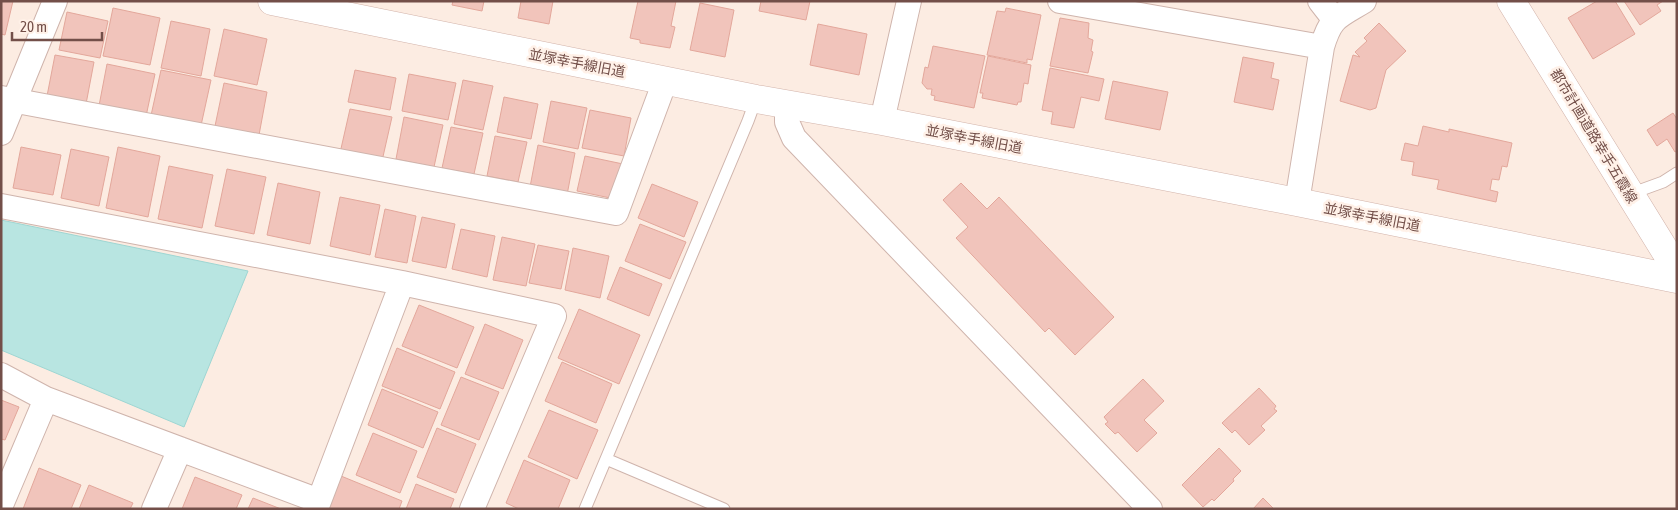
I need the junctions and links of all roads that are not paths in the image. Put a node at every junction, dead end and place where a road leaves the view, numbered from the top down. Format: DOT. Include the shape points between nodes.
graph roads {
  1 [pos="54,1"];
  2 [pos="272,1"];
  3 [pos="908,1"];
  4 [pos="1364,1"];
  5 [pos="1512,1"];
  6 [pos="1066,2"];
  7 [pos="315,6"];
  8 [pos="1327,10"];
  9 [pos="1322,47"];
  10 [pos="665,81"];
  11 [pos="756,99"];
  12 [pos="8,100"];
  13 [pos="787,104"];
  14 [pos="882,121"];
  15 [pos="1,133"];
  16 [pos="1677,173"];
  17 [pos="1630,194"];
  18 [pos="1297,202"];
  19 [pos="1,206"];
  20 [pos="1677,270"];
  21 [pos="1677,279"];
  22 [pos="402,284"];
  23 [pos="1,375"];
  24 [pos="46,398"];
  25 [pos="180,449"];
  26 [pos="606,459"];
  27 [pos="1,505"];
  28 [pos="317,505"];
  29 [pos="154,509"];
  30 [pos="472,509"];
  31 [pos="585,509"];
  32 [pos="724,509"];
  33 [pos="1150,509"];
  1 -- 12 [label="street"];
  2 -- 7 [label="street, 並塚幸手線旧道"];
  3 -- 14 [label="street"];
  4 -- 8 [label="street"];
  5 -- 17 [label="street, 都市計画道路幸手五霞線"];
  6 -- 9 [label="street"];
  7 -- 10 [label="street, 並塚幸手線旧道"];
  8 -- 9 [label="street" via="1327,31"];
  9 -- 18 [label="street"];
  10 -- 11 [label="street, 並塚幸手線旧道"];
  10 -- 12 [label="street" via="616,213"];
  11 -- 13 [label="street, 並塚幸手線旧道"];
  11 -- 26 [label="lane"];
  12 -- 15 [label="street"];
  13 -- 14 [label="street, 並塚幸手線旧道"];
  13 -- 33 [label="street" via="787,122 794,138"];
  14 -- 18 [label="street, 並塚幸手線旧道"];
  16 -- 17 [label="lane" via="1663,182"];
  17 -- 20 [label="street, 都市計画道路幸手五霞線"];
  18 -- 21 [label="street, 並塚幸手線旧道"];
  19 -- 22 [label="street"];
  22 -- 28 [label="street"];
  22 -- 30 [label="street" via="554,316"];
  23 -- 24 [label="street"];
  24 -- 25 [label="street"];
  24 -- 27 [label="street"];
  25 -- 28 [label="street"];
  25 -- 29 [label="street"];
  26 -- 31 [label="lane"];
  26 -- 32 [label="lane"];
}
